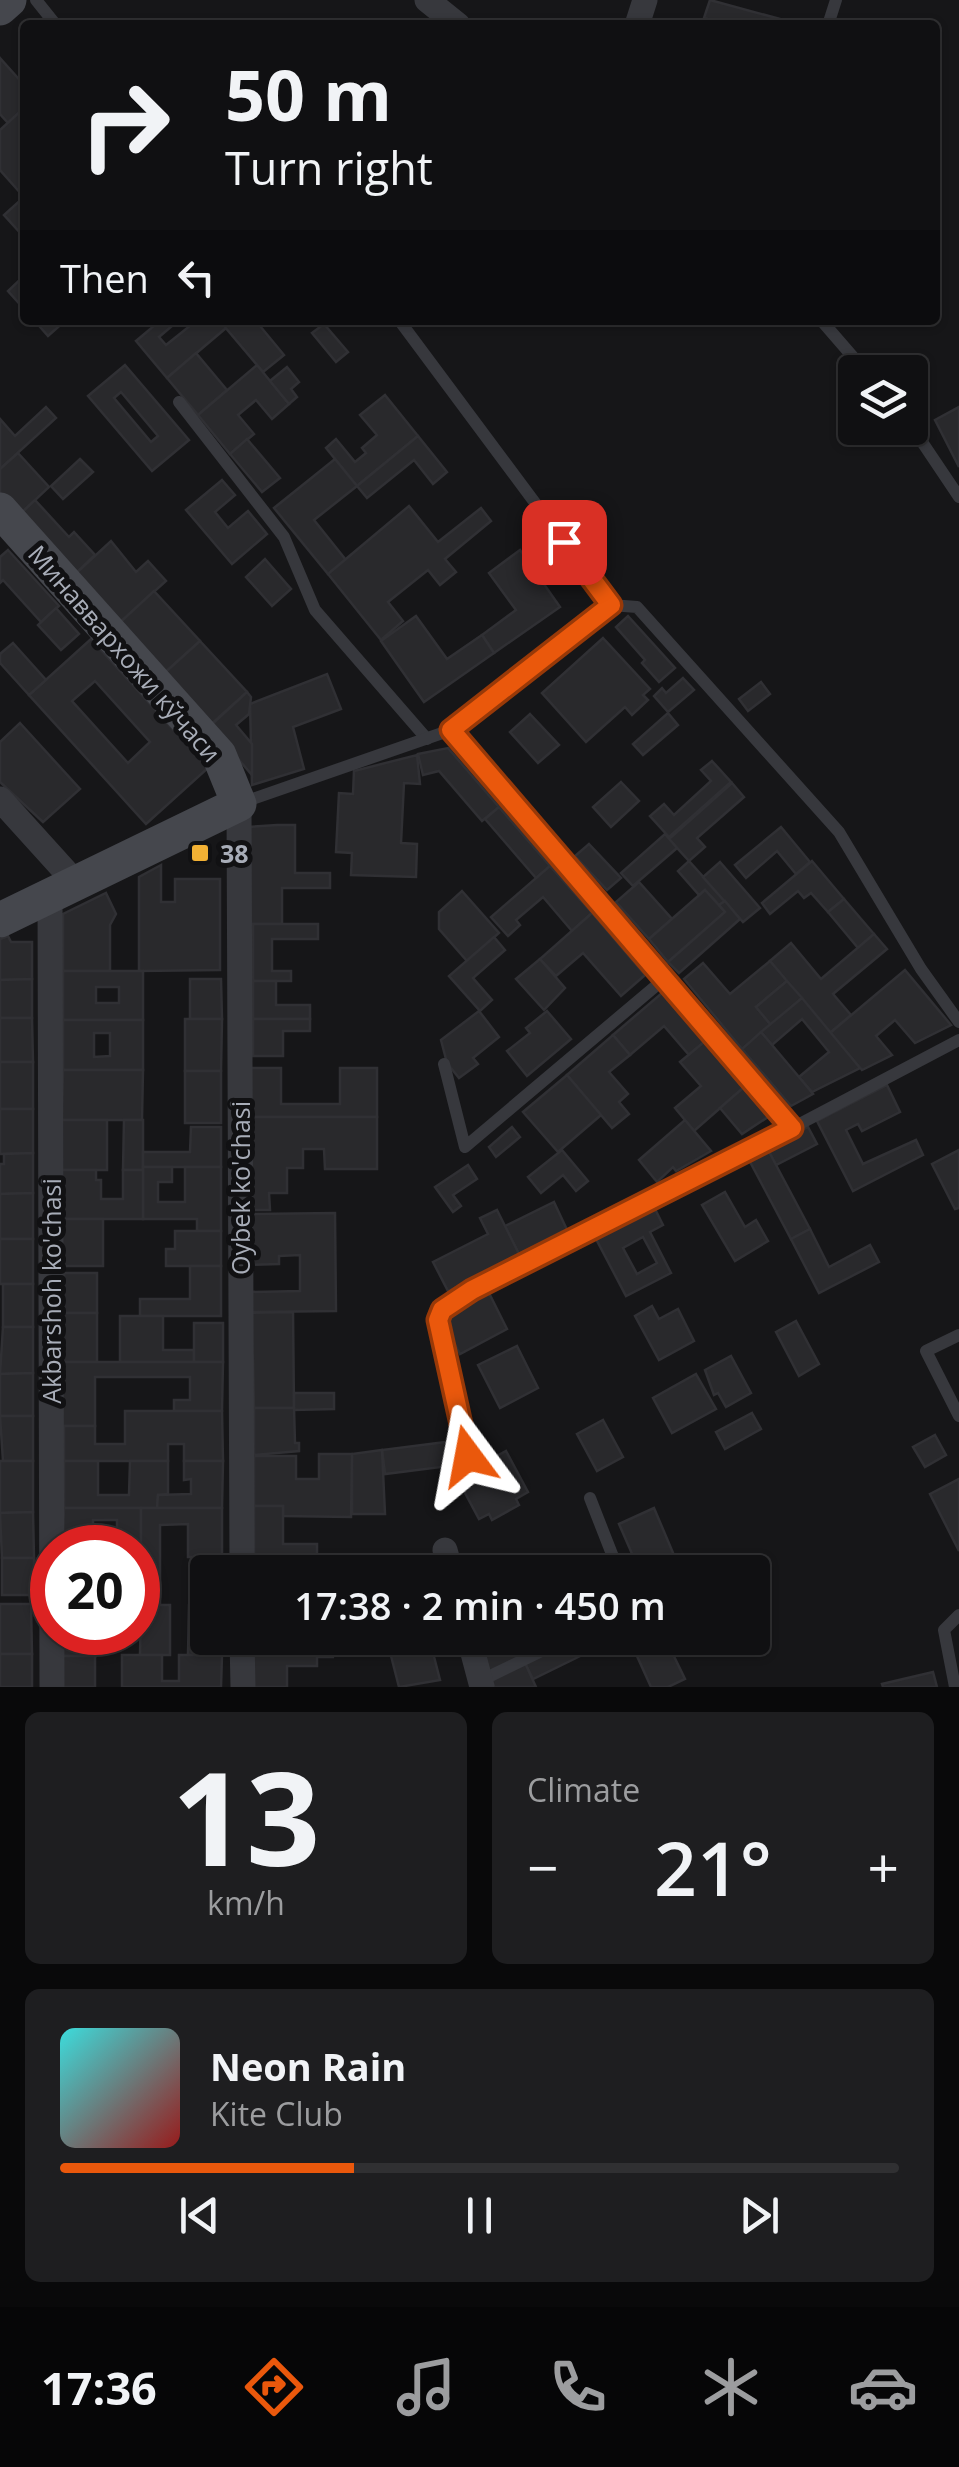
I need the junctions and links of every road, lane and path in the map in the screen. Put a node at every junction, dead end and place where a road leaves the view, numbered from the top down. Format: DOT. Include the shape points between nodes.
graph roads {
  1 [pos="9,0"];
  2 [pos="36,0"];
  3 [pos="427,0"];
  4 [pos="0,8"];
  5 [pos="52,20"];
  6 [pos="452,20"];
  7 [pos="403,325"];
  8 [pos="825,325"];
  9 [pos="851,355"];
  10 [pos="179,402"];
  11 [pos="924,445"];
  12 [pos="959,498"];
  13 [pos="0,510"];
  14 [pos="611,605"];
  15 [pos="451,730"];
  16 [pos="427,738"];
  17 [pos="0,800"];
  18 [pos="238,804"];
  19 [pos="63,889"];
  20 [pos="0,920"];
  21 [pos="664,979"];
  22 [pos="959,1022"];
  23 [pos="959,1040"];
  24 [pos="444,1064"];
  25 [pos="792,1128"];
  26 [pos="959,1334"];
  27 [pos="959,1416"];
  28 [pos="468,1456"];
  29 [pos="590,1498"];
  30 [pos="242,1555"];
  31 [pos="612,1555"];
  32 [pos="959,1616"];
  33 [pos="242,1655"];
  34 [pos="473,1655"];
  35 [pos="536,1655"];
  36 [pos="481,1684"];
  37 [pos="52,1687"];
  38 [pos="242,1687"];
  39 [pos="955,1687"];
  1 -- 4 [label="street"];
  2 -- 5 [label="lane"];
  3 -- 6 [label="street"];
  7 -- 14 [label="lane"];
  8 -- 9 [label="lane"];
  10 -- 16 [label="lane" via="284,537 314,610"];
  11 -- 12 [label="lane"];
  13 -- 18 [label="street, Минаввархожи кўчаси" via="219,755"];
  14 -- 15 [label="lane"];
  14 -- 22 [label="lane" via="637,607 839,832"];
  15 -- 16 [label="lane"];
  15 -- 21 [label="lane"];
  16 -- 18 [label="lane"];
  17 -- 19 [label="street"];
  18 -- 19 [label="street"];
  18 -- 30 [label="street, Oybek ko'chasi"];
  19 -- 20 [label="street"];
  19 -- 37 [label="street, Akbarshoh ko'chasi"];
  21 -- 24 [label="lane" via="465,1146"];
  21 -- 25 [label="lane"];
  23 -- 25 [label="lane"];
  25 -- 28 [label="lane" via="442,1310 438,1320"];
  26 -- 27 [label="lane" via="926,1351"];
  29 -- 31 [label="lane"];
  32 -- 39 [label="lane" via="944,1630"];
  33 -- 38 [label="street"];
  34 -- 36 [label="street"];
  35 -- 36 [label="lane"];
}
